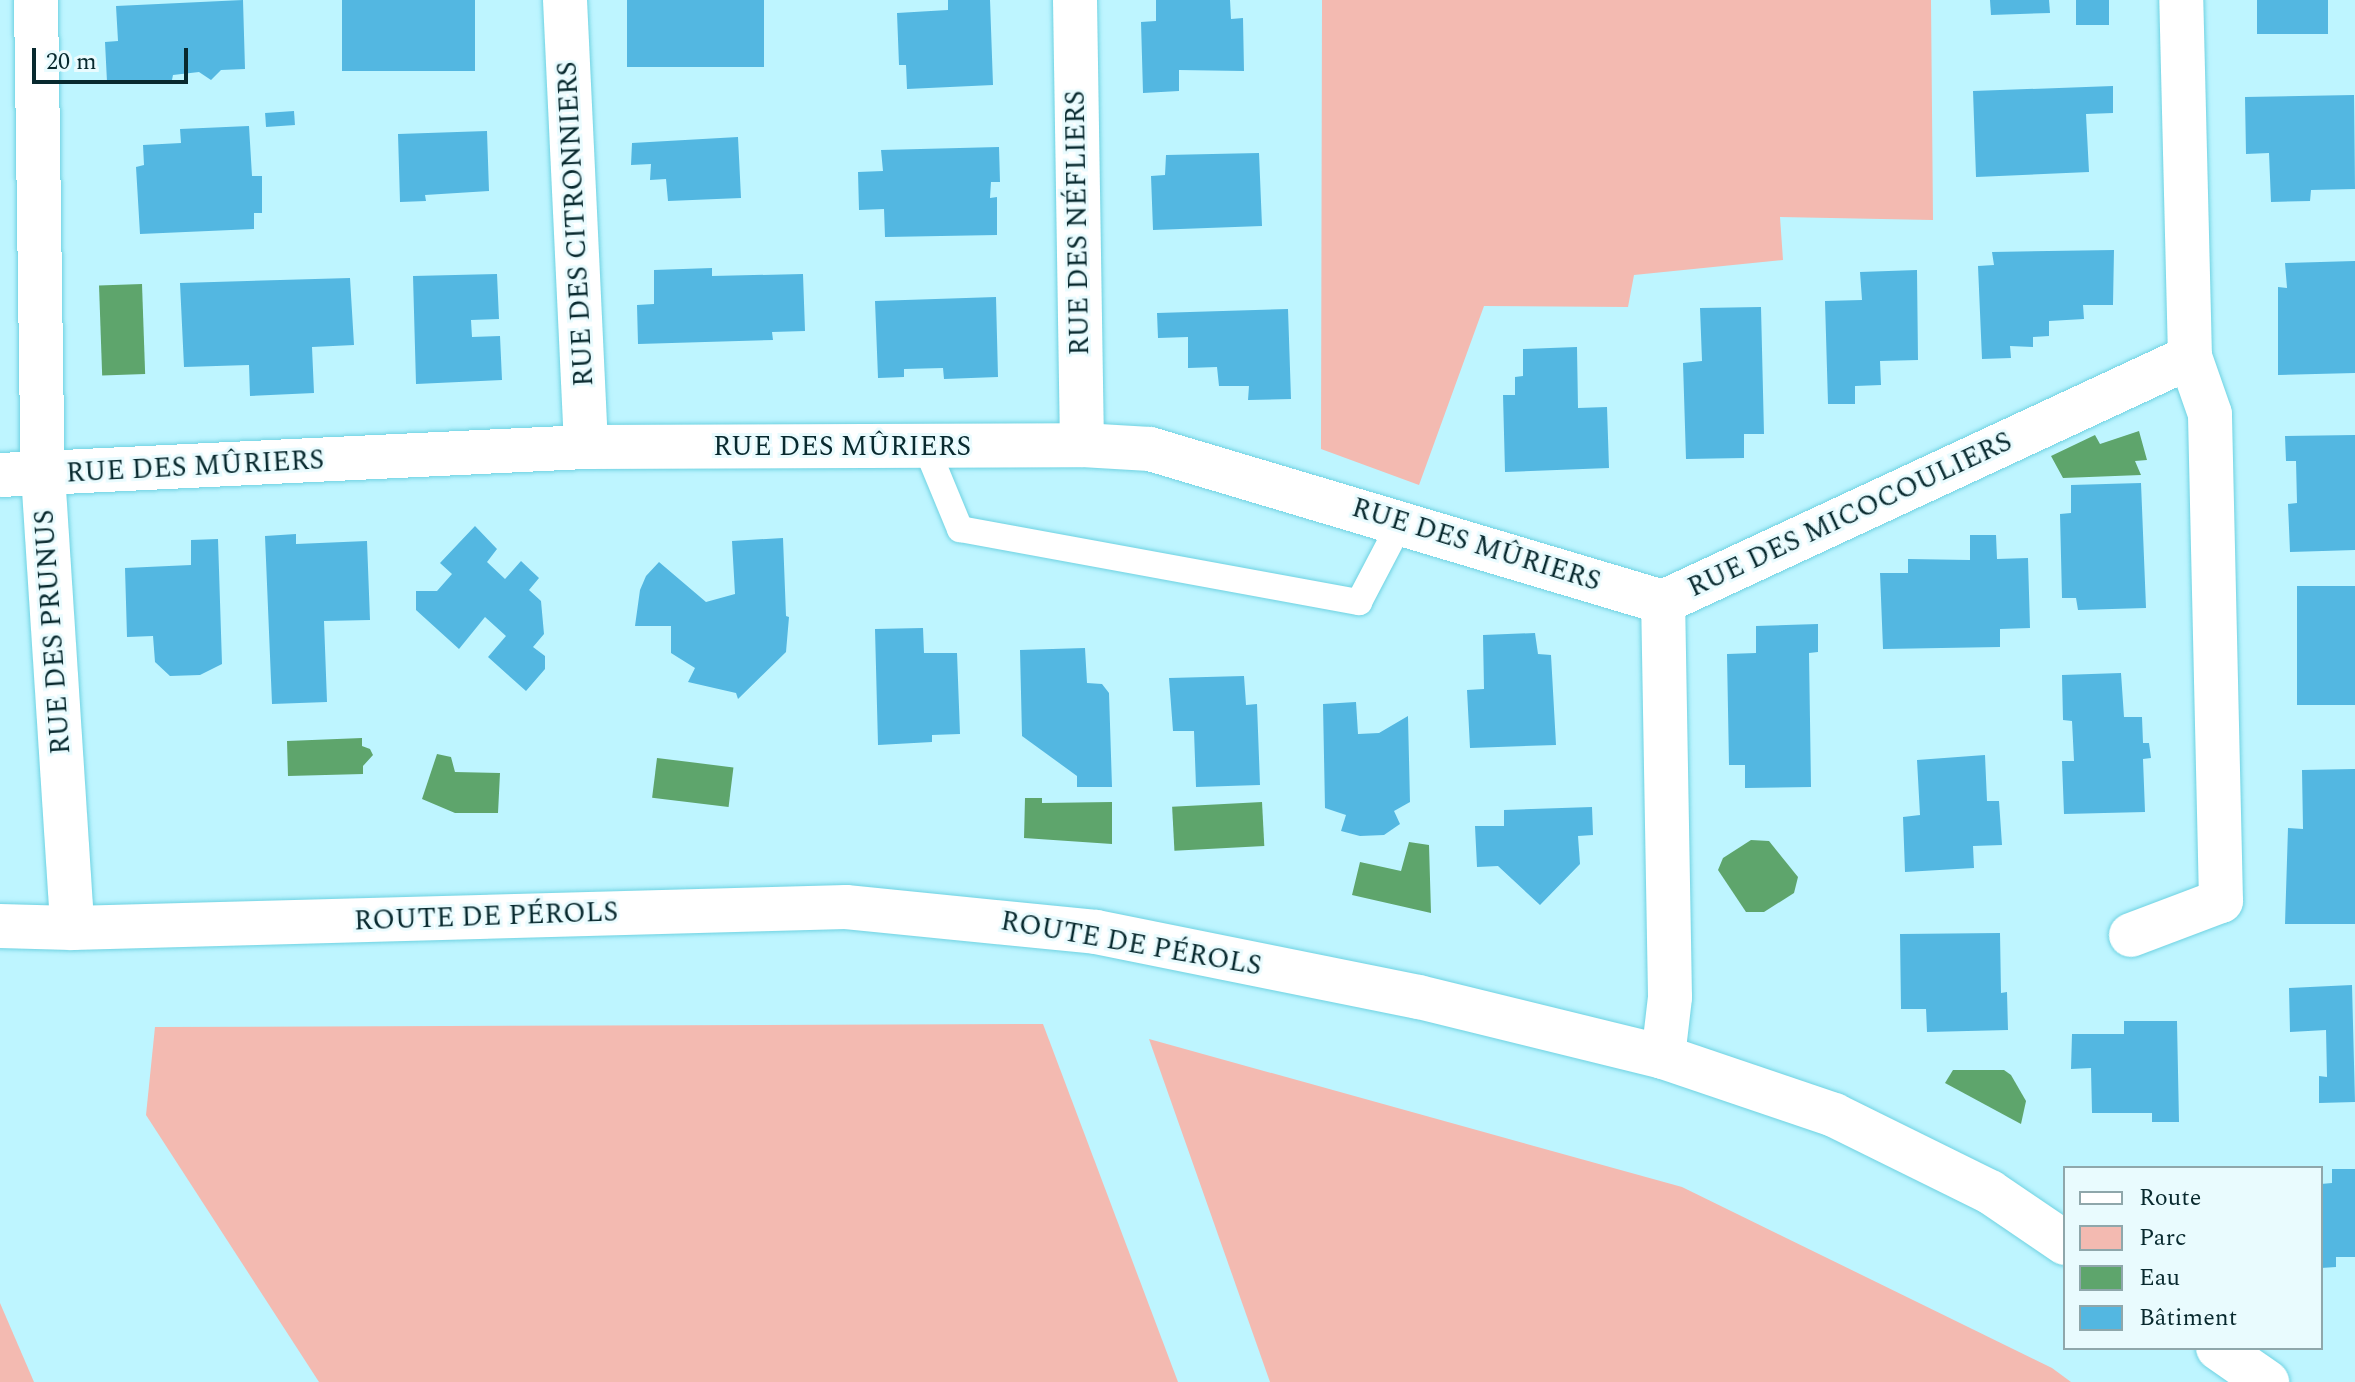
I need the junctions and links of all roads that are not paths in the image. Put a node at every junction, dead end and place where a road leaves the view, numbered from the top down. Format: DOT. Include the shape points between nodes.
graph roads {
  1 [pos="36,0"];
  2 [pos="565,0"];
  3 [pos="1075,0"];
  4 [pos="2181,0"];
  5 [pos="19,51"];
  6 [pos="2190,357"];
  7 [pos="1082,445"];
  8 [pos="586,447"];
  9 [pos="926,447"];
  10 [pos="43,474"];
  11 [pos="0,475"];
  12 [pos="1401,522"];
  13 [pos="1663,602"];
  14 [pos="0,926"];
  15 [pos="72,928"];
  16 [pos="2131,935"];
  17 [pos="1663,1057"];
  18 [pos="2063,1242"];
  19 [pos="2221,1350"];
  20 [pos="2267,1382"];
  1 -- 5 [label="street, RUE DES PRUNUS"];
  2 -- 8 [label="street, RUE DES CITRONNIERS"];
  3 -- 7 [label="street, RUE DES NÉFLIERS"];
  4 -- 6 [label="street"];
  5 -- 10 [label="street, RUE DES PRUNUS"];
  6 -- 13 [label="street, RUE DES MICOCOULIERS"];
  6 -- 16 [label="street" via="2210,414 2221,901"];
  7 -- 9 [label="street, RUE DES MÛRIERS"];
  7 -- 12 [label="street, RUE DES MÛRIERS" via="1150,449"];
  8 -- 9 [label="street, RUE DES MÛRIERS"];
  8 -- 10 [label="street, RUE DES MÛRIERS"];
  9 -- 12 [label="lane" via="960,529 1359,602"];
  10 -- 11 [label="street, RUE DES MÛRIERS"];
  10 -- 15 [label="street, RUE DES PRUNUS"];
  12 -- 13 [label="street, RUE DES MÛRIERS"];
  13 -- 17 [label="street, RUE DES MICOCOULIERS" via="1670,997"];
  14 -- 15 [label="street, ROUTE DE PÉROLS"];
  15 -- 17 [label="street, ROUTE DE PÉROLS" via="861,908 1096,932 1419,997"];
  17 -- 18 [label="street, ROUTE DE PÉROLS" via="1834,1115 1990,1192"];
  19 -- 20 [label="street"];
}
